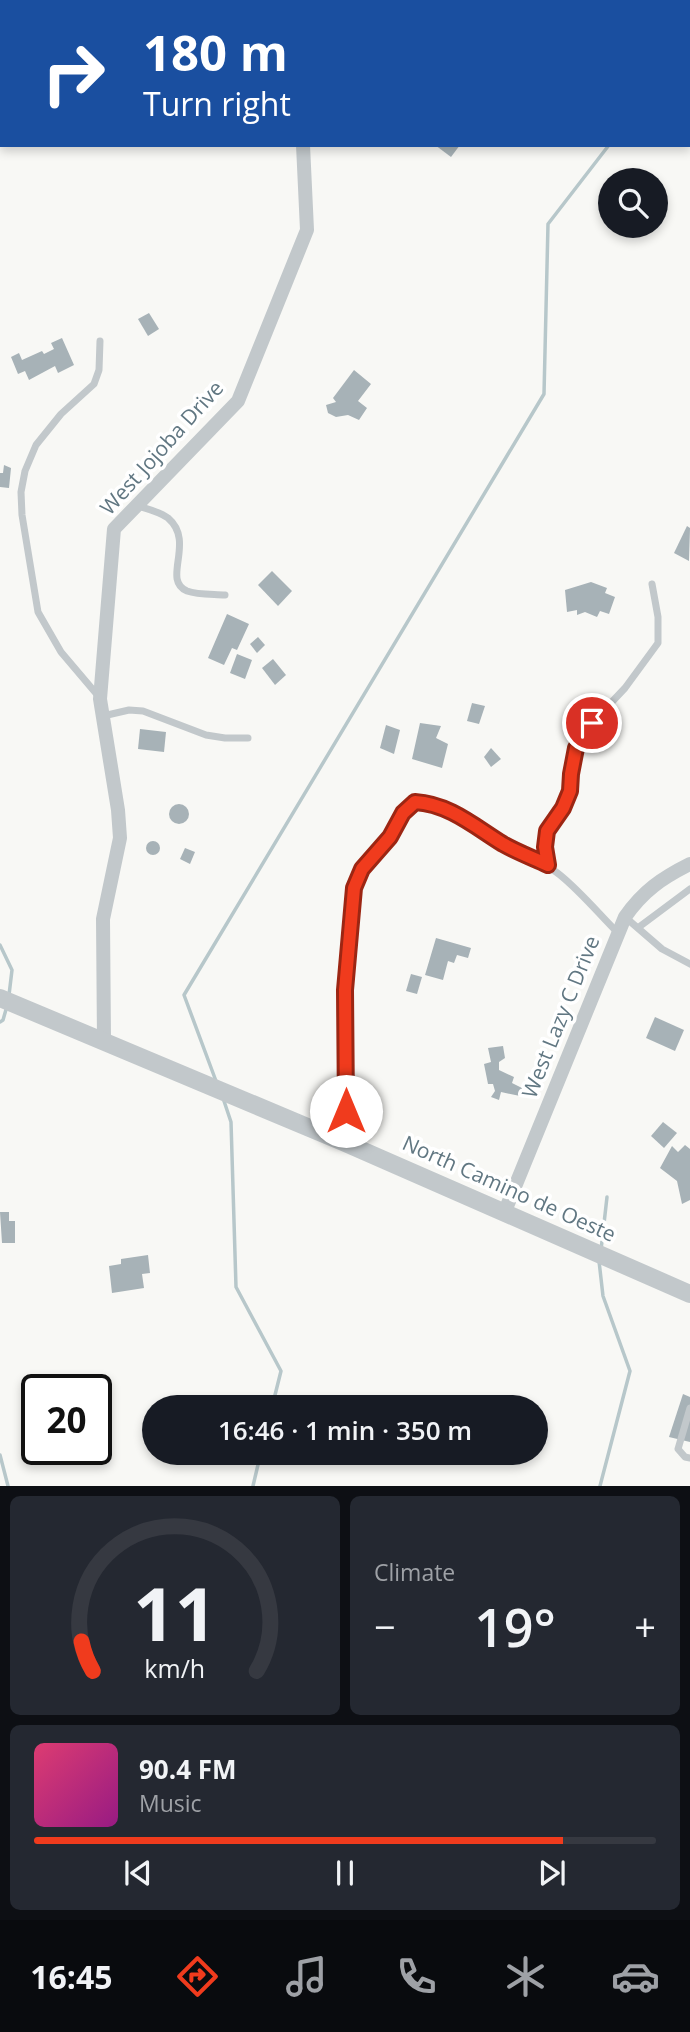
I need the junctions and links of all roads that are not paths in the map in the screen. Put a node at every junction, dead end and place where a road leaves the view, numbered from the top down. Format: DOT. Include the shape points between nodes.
graph roads {
  1 [pos="303,147"];
  2 [pos="100,341"];
  3 [pos="137,506"];
  4 [pos="652,584"];
  5 [pos="225,595"];
  6 [pos="100,699"];
  7 [pos="103,716"];
  8 [pos="248,738"];
  9 [pos="690,864"];
  10 [pos="548,865"];
  11 [pos="690,889"];
  12 [pos="625,917"];
  13 [pos="639,928"];
  14 [pos="618,933"];
  15 [pos="690,964"];
  16 [pos="0,998"];
  17 [pos="104,1041"];
  18 [pos="343,1142"];
  19 [pos="505,1211"];
  20 [pos="690,1294"];
  21 [pos="690,1408"];
  22 [pos="690,1458"];
  1 -- 3 [label="street, West Jojoba Drive" via="307,230 238,401"];
  2 -- 6 [label="lane" via="94,383 36,445 21,492 38,612 61,652"];
  3 -- 5 [label="lane" via="157,512 176,527 180,555 175,575 180,587"];
  3 -- 6 [label="street, West Jojoba Drive" via="114,530"];
  4 -- 10 [label="lane" via="658,643 576,748 570,791 547,831"];
  6 -- 7 [label="street, West Jojoba Drive"];
  7 -- 8 [label="lane" via="143,711 206,734"];
  7 -- 17 [label="street, West Jojoba Drive" via="120,838 103,919"];
  9 -- 12 [label="street, West Lazy C Drive" via="639,898"];
  10 -- 14 [label="lane"];
  10 -- 18 [label="lane" via="433,803 415,802 403,813 390,837 362,869 354,888 345,990"];
  11 -- 13 [label="lane"];
  12 -- 13 [label="lane"];
  12 -- 14 [label="street, West Lazy C Drive"];
  13 -- 15 [label="lane" via="662,949"];
  14 -- 19 [label="street, West Lazy C Drive"];
  16 -- 17 [label="street, North Camino de Oeste"];
  17 -- 18 [label="street, North Camino de Oeste"];
  18 -- 19 [label="street, North Camino de Oeste"];
  19 -- 20 [label="street, North Camino de Oeste"];
  21 -- 22 [label="lane" via="678,1449"];
}
